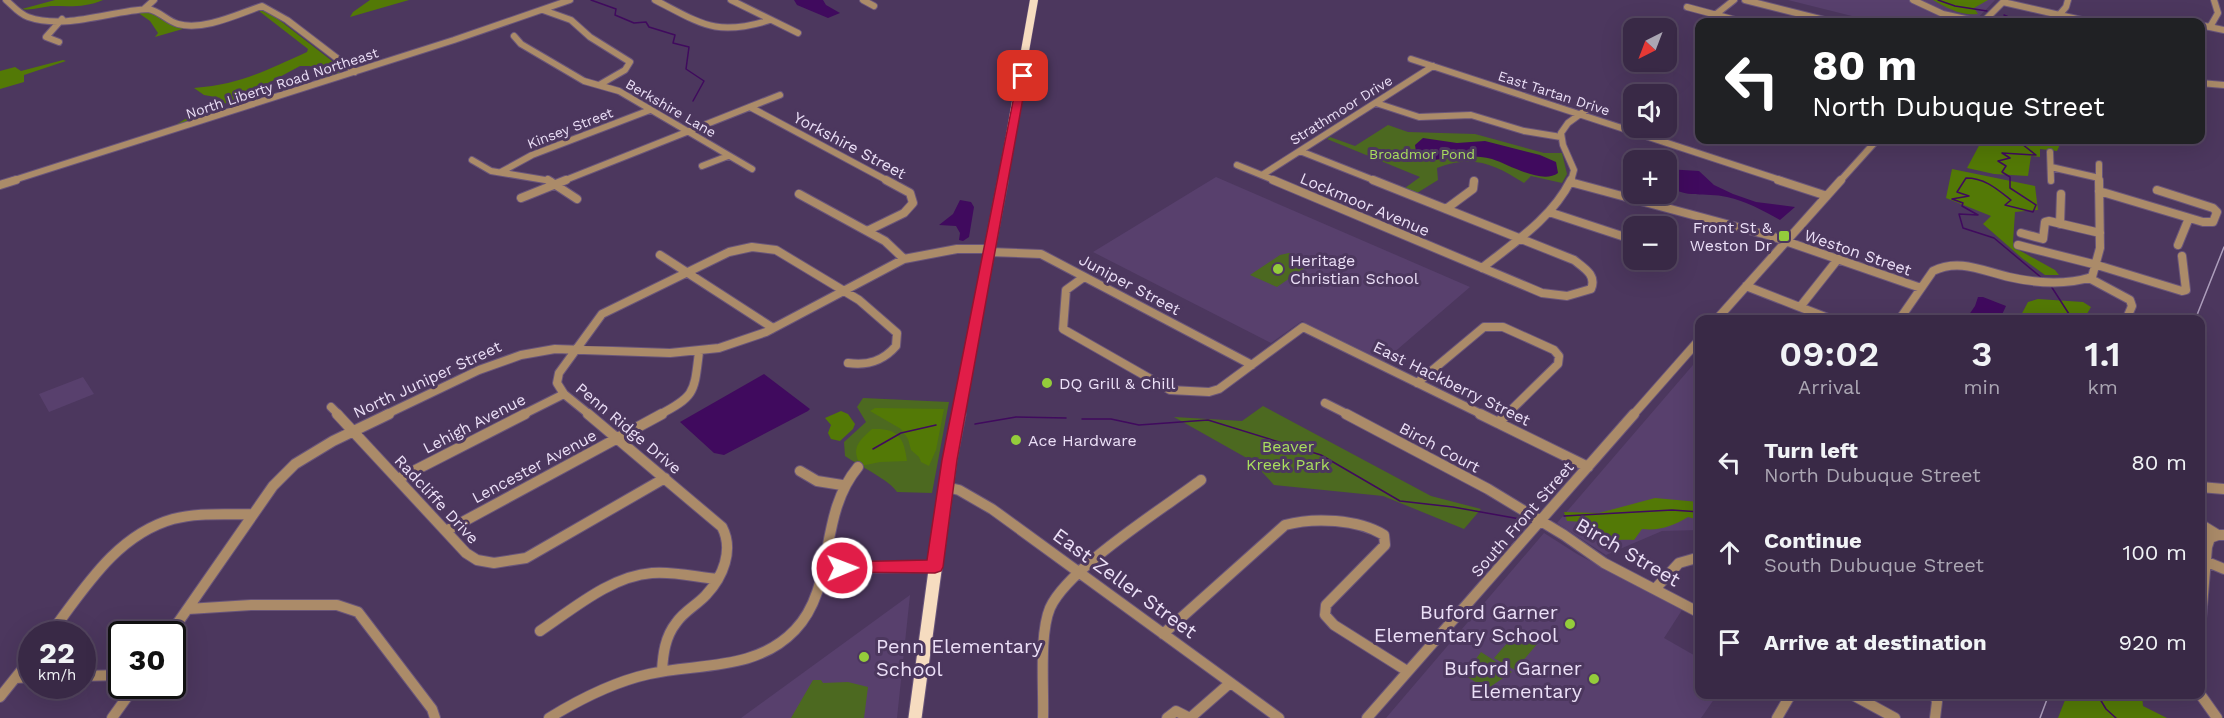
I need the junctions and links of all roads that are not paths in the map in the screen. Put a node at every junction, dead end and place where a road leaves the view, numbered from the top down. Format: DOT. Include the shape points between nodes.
graph roads {
  1 [pos="6,0"];
  2 [pos="154,0"];
  3 [pos="570,0"];
  4 [pos="655,0"];
  5 [pos="731,0"];
  6 [pos="749,0"];
  7 [pos="863,0"];
  8 [pos="1034,0"];
  9 [pos="1734,0"];
  10 [pos="1745,0"];
  11 [pos="1913,0"];
  12 [pos="2068,0"];
  13 [pos="2004,1"];
  14 [pos="2215,1"];
  15 [pos="253,2"];
  16 [pos="2224,2"];
  17 [pos="739,4"];
  18 [pos="262,6"];
  19 [pos="874,6"];
  20 [pos="1687,7"];
  21 [pos="144,9"];
  22 [pos="543,10"];
  23 [pos="2221,14"];
  24 [pos="1715,15"];
  25 [pos="2060,15"];
  26 [pos="1727,18"];
  27 [pos="1816,18"];
  28 [pos="1962,18"];
  29 [pos="1985,18"];
  30 [pos="2073,18"];
  31 [pos="62,19"];
  32 [pos="770,20"];
  33 [pos="2205,26"];
  34 [pos="2210,27"];
  35 [pos="2224,30"];
  36 [pos="798,33"];
  37 [pos="513,36"];
  38 [pos="59,42"];
  39 [pos="1412,59"];
  40 [pos="1434,66"];
  41 [pos="355,72"];
  42 [pos="2205,83"];
  43 [pos="598,85"];
  44 [pos="2224,85"];
  45 [pos="780,96"];
  46 [pos="1376,103"];
  47 [pos="1594,104"];
  48 [pos="750,107"];
  49 [pos="650,110"];
  50 [pos="1580,114"];
  51 [pos="688,132"];
  52 [pos="1561,137"];
  53 [pos="1873,144"];
  54 [pos="1300,151"];
  55 [pos="2050,152"];
  56 [pos="728,156"];
  57 [pos="472,160"];
  58 [pos="2099,164"];
  59 [pos="1237,165"];
  60 [pos="702,166"];
  61 [pos="2051,168"];
  62 [pos="752,169"];
  63 [pos="501,172"];
  64 [pos="1262,175"];
  65 [pos="2099,178"];
  66 [pos="1474,181"];
  67 [pos="1570,182"];
  68 [pos="2051,182"];
  69 [pos="555,184"];
  70 [pos="0,185"];
  71 [pos="2157,190"];
  72 [pos="2099,191"];
  73 [pos="799,194"];
  74 [pos="2061,194"];
  75 [pos="1827,196"];
  76 [pos="521,198"];
  77 [pos="577,199"];
  78 [pos="1446,209"];
  79 [pos="1549,212"];
  80 [pos="2189,218"];
  81 [pos="2060,224"];
  82 [pos="867,231"];
  83 [pos="2021,233"];
  84 [pos="2100,233"];
  85 [pos="1623,236"];
  86 [pos="1518,238"];
  87 [pos="1786,242"];
  88 [pos="2018,245"];
  89 [pos="2178,245"];
  90 [pos="989,252"];
  91 [pos="660,255"];
  92 [pos="2182,256"];
  93 [pos="904,259"];
  94 [pos="1838,260"];
  95 [pos="2097,265"];
  96 [pos="1482,268"];
  97 [pos="687,272"];
  98 [pos="1084,277"];
  99 [pos="2089,278"];
  100 [pos="1746,286"];
  101 [pos="1921,288"];
  102 [pos="844,290"];
  103 [pos="1800,307"];
  104 [pos="1720,315"];
  105 [pos="1820,315"];
  106 [pos="1902,315"];
  107 [pos="2128,315"];
  108 [pos="773,328"];
  109 [pos="1695,345"];
  110 [pos="576,348"];
  111 [pos="699,352"];
  112 [pos="848,363"];
  113 [pos="1252,365"];
  114 [pos="1417,383"];
  115 [pos="564,394"];
  116 [pos="1325,403"];
  117 [pos="331,407"];
  118 [pos="1498,423"];
  119 [pos="352,431"];
  120 [pos="617,438"];
  121 [pos="858,467"];
  122 [pos="1588,467"];
  123 [pos="800,471"];
  124 [pos="665,478"];
  125 [pos="398,479"];
  126 [pos="1201,480"];
  127 [pos="842,485"];
  128 [pos="946,487"];
  129 [pos="2205,487"];
  130 [pos="2224,489"];
  131 [pos="252,514"];
  132 [pos="1539,521"];
  133 [pos="2205,527"];
  134 [pos="446,531"];
  135 [pos="2221,535"];
  136 [pos="2205,553"];
  137 [pos="1695,558"];
  138 [pos="2205,562"];
  139 [pos="935,567"];
  140 [pos="822,568"];
  141 [pos="2224,569"];
  142 [pos="1079,572"];
  143 [pos="717,579"];
  144 [pos="1655,589"];
  145 [pos="188,609"];
  146 [pos="1695,610"];
  147 [pos="60,621"];
  148 [pos="179,621"];
  149 [pos="540,631"];
  150 [pos="1163,634"];
  151 [pos="662,671"];
  152 [pos="1407,671"];
  153 [pos="18,675"];
  154 [pos="16,678"];
  155 [pos="1230,682"];
  156 [pos="0,697"];
  157 [pos="126,699"];
  158 [pos="1788,699"];
  159 [pos="1860,699"];
  160 [pos="1936,699"];
  161 [pos="2204,699"];
  162 [pos="112,718"];
  163 [pos="435,718"];
  164 [pos="549,718"];
  165 [pos="915,718"];
  166 [pos="1043,718"];
  167 [pos="1167,718"];
  168 [pos="1190,718"];
  169 [pos="1279,718"];
  170 [pos="1367,718"];
  171 [pos="1777,718"];
  172 [pos="1895,718"];
  173 [pos="1935,718"];
  174 [pos="2217,718"];
  1 -- 31 [label="street" via="27,17"];
  2 -- 21 [label="street"];
  3 -- 22 [label="street, North Liberty Road Northeast"];
  4 -- 32 [label="street" via="717,29 741,28"];
  5 -- 17 [label="street"];
  6 -- 17 [label="street"];
  7 -- 19 [label="street"];
  8 -- 90 [label="main road"];
  9 -- 24 [label="street"];
  10 -- 27 [label="street"];
  11 -- 28 [label="street"];
  12 -- 25 [label="street"];
  13 -- 25 [label="street"];
  13 -- 29 [label="street"];
  14 -- 16 [label="street"];
  14 -- 23 [label="street"];
  15 -- 18 [label="street"];
  17 -- 32 [label="street"];
  18 -- 21 [label="street" via="185,25 159,11"];
  18 -- 41 [label="street"];
  20 -- 24 [label="street"];
  21 -- 31 [label="street"];
  22 -- 41 [label="street, North Liberty Road Northeast"];
  22 -- 43 [label="street" via="571,20 630,62 625,70"];
  23 -- 34 [label="street"];
  24 -- 26 [label="street"];
  25 -- 30 [label="street"];
  31 -- 38 [label="street" via="46,37"];
  32 -- 36 [label="street"];
  33 -- 34 [label="street"];
  34 -- 35 [label="street"];
  37 -- 43 [label="street, Berkshire Lane" via="584,81"];
  39 -- 40 [label="street, East Tartan Drive"];
  40 -- 46 [label="street, Strathmoor Drive"];
  40 -- 50 [label="street, East Tartan Drive"];
  41 -- 70 [label="street, North Liberty Road Northeast"];
  42 -- 44 [label="street"];
  43 -- 49 [label="street, Berkshire Lane" via="619,91"];
  45 -- 48 [label="street"];
  46 -- 52 [label="street" via="1419,117 1471,115"];
  46 -- 54 [label="street, Strathmoor Drive"];
  47 -- 50 [label="street"];
  48 -- 51 [label="street"];
  48 -- 82 [label="street, Yorkshire Street" via="910,193 913,202 908,209"];
  49 -- 51 [label="street, Berkshire Lane"];
  49 -- 63 [label="street, Kinsey Street" via="532,155"];
  50 -- 52 [label="street" via="1565,126"];
  50 -- 75 [label="street, East Tartan Drive"];
  51 -- 56 [label="street, Berkshire Lane"];
  51 -- 69 [label="street"];
  52 -- 67 [label="street" via="1574,164"];
  53 -- 75 [label="street"];
  54 -- 64 [label="street, Strathmoor Drive"];
  54 -- 78 [label="street"];
  55 -- 61 [label="street"];
  56 -- 60 [label="street"];
  56 -- 62 [label="street, Berkshire Lane"];
  57 -- 63 [label="street"];
  58 -- 65 [label="street"];
  59 -- 64 [label="street, Lockmoor Avenue"];
  61 -- 65 [label="street"];
  61 -- 68 [label="street"];
  63 -- 69 [label="street" via="542,178"];
  64 -- 96 [label="street, Lockmoor Avenue"];
  65 -- 72 [label="street"];
  66 -- 78 [label="street" via="1473,189"];
  67 -- 79 [label="street"];
  67 -- 87 [label="street, Weston Street"];
  69 -- 76 [label="street"];
  69 -- 77 [label="street"];
  71 -- 80 [label="street" via="2204,204 2217,212 2211,223"];
  72 -- 80 [label="street"];
  72 -- 84 [label="street"];
  73 -- 82 [label="street"];
  74 -- 81 [label="street"];
  75 -- 87 [label="street"];
  78 -- 86 [label="street"];
  79 -- 85 [label="street"];
  79 -- 86 [label="street"];
  80 -- 89 [label="street"];
  81 -- 83 [label="street" via="2044,222 2043,239"];
  81 -- 84 [label="street"];
  82 -- 93 [label="street"];
  84 -- 95 [label="street"];
  86 -- 96 [label="street"];
  86 -- 96 [label="street" via="1581,264 1591,274 1591,289 1577,296 1554,296"];
  87 -- 94 [label="street, Weston Street"];
  87 -- 100 [label="street"];
  88 -- 95 [label="street"];
  90 -- 93 [label="street, North Juniper Street" via="951,251"];
  90 -- 98 [label="street, Juniper Street" via="1037,253"];
  90 -- 128 [label="main road"];
  91 -- 97 [label="street"];
  92 -- 95 [label="street" via="2186,288 2182,291"];
  93 -- 102 [label="street, North Juniper Street"];
  94 -- 101 [label="street, Weston Street"];
  94 -- 103 [label="street"];
  95 -- 99 [label="street"];
  97 -- 102 [label="street, Penn Ridge Drive" via="729,252 766,247"];
  97 -- 108 [label="street"];
  97 -- 110 [label="street, Penn Ridge Drive" via="602,314"];
  98 -- 113 [label="street, Juniper Street"];
  98 -- 113 [label="street" via="1066,290 1063,329 1170,390 1216,391"];
  99 -- 101 [label="street" via="2028,278 1948,265 1933,271"];
  99 -- 107 [label="street" via="2130,300"];
  100 -- 103 [label="street"];
  100 -- 104 [label="street"];
  101 -- 106 [label="street"];
  102 -- 108 [label="street, North Juniper Street"];
  102 -- 112 [label="street, Penn Ridge Drive" via="893,327 898,340 891,352 877,361"];
  103 -- 105 [label="street"];
  108 -- 111 [label="street, North Juniper Street" via="744,341"];
  109 -- 122 [label="street, South Front Street"];
  110 -- 111 [label="street, North Juniper Street"];
  110 -- 115 [label="street, Penn Ridge Drive" via="559,373 557,382"];
  110 -- 119 [label="street, North Juniper Street" via="537,351 501,361"];
  111 -- 120 [label="street, Lencester Avenue" via="695,387 688,398"];
  113 -- 114 [label="street, East Hackberry Street" via="1303,327"];
  114 -- 118 [label="street, East Hackberry Street"];
  114 -- 118 [label="street" via="1484,327 1503,327 1554,350 1560,362"];
  115 -- 120 [label="street, Penn Ridge Drive"];
  115 -- 125 [label="street, Lehigh Avenue"];
  116 -- 132 [label="street, Birch Court" via="1488,489"];
  117 -- 119 [label="street, Radcliffe Drive"];
  118 -- 122 [label="street, East Hackberry Street"];
  119 -- 125 [label="street, Radcliffe Drive"];
  119 -- 131 [label="street, North Juniper Street" via="296,464"];
  120 -- 124 [label="street, Penn Ridge Drive"];
  120 -- 134 [label="street, Lencester Avenue"];
  121 -- 127 [label="street"];
  122 -- 132 [label="street, South Front Street"];
  123 -- 127 [label="street" via="817,481"];
  124 -- 134 [label="street, Radcliffe Drive" via="534,554 515,561 477,560"];
  124 -- 143 [label="street, Penn Ridge Drive" via="722,527 727,536 727,552"];
  125 -- 134 [label="street, Radcliffe Drive"];
  126 -- 142 [label="street"];
  127 -- 140 [label="street"];
  128 -- 139 [label="main road"];
  128 -- 142 [label="street, East Zeller Street" via="959,489 993,509"];
  129 -- 130 [label="street"];
  131 -- 145 [label="street, North Juniper Street"];
  131 -- 147 [label="street" via="174,519 136,534 116,550"];
  132 -- 144 [label="street, Birch Street" via="1604,563"];
  132 -- 152 [label="street, South Front Street"];
  133 -- 135 [label="street"];
  135 -- 136 [label="street" via="2208,541"];
  137 -- 144 [label="street" via="1670,568"];
  138 -- 141 [label="street"];
  139 -- 140 [label="street"];
  139 -- 165 [label="main road"];
  140 -- 151 [label="street" via="814,603 793,632 776,645 726,665"];
  142 -- 150 [label="street, East Zeller Street"];
  142 -- 166 [label="street" via="1058,592 1049,613"];
  143 -- 149 [label="street" via="661,573 638,575"];
  143 -- 151 [label="street, Penn Ridge Drive" via="673,626 665,644"];
  144 -- 146 [label="street, Birch Street"];
  145 -- 148 [label="street, North Juniper Street"];
  145 -- 163 [label="street" via="337,605 358,612"];
  150 -- 152 [label="street" via="1285,525 1307,520 1370,528 1384,535 1385,545 1326,605 1325,615 1334,625"];
  150 -- 155 [label="street, East Zeller Street"];
  151 -- 164 [label="street" via="611,685"];
  152 -- 170 [label="street, South Front Street"];
  153 -- 154 [label="street"];
  154 -- 156 [label="street"];
  155 -- 168 [label="street"];
  155 -- 169 [label="street, East Zeller Street"];
  157 -- 162 [label="street"];
  158 -- 171 [label="street"];
  159 -- 172 [label="street"];
  160 -- 173 [label="street"];
  161 -- 174 [label="street"];
  167 -- 168 [label="street" via="1176,711"];
}
